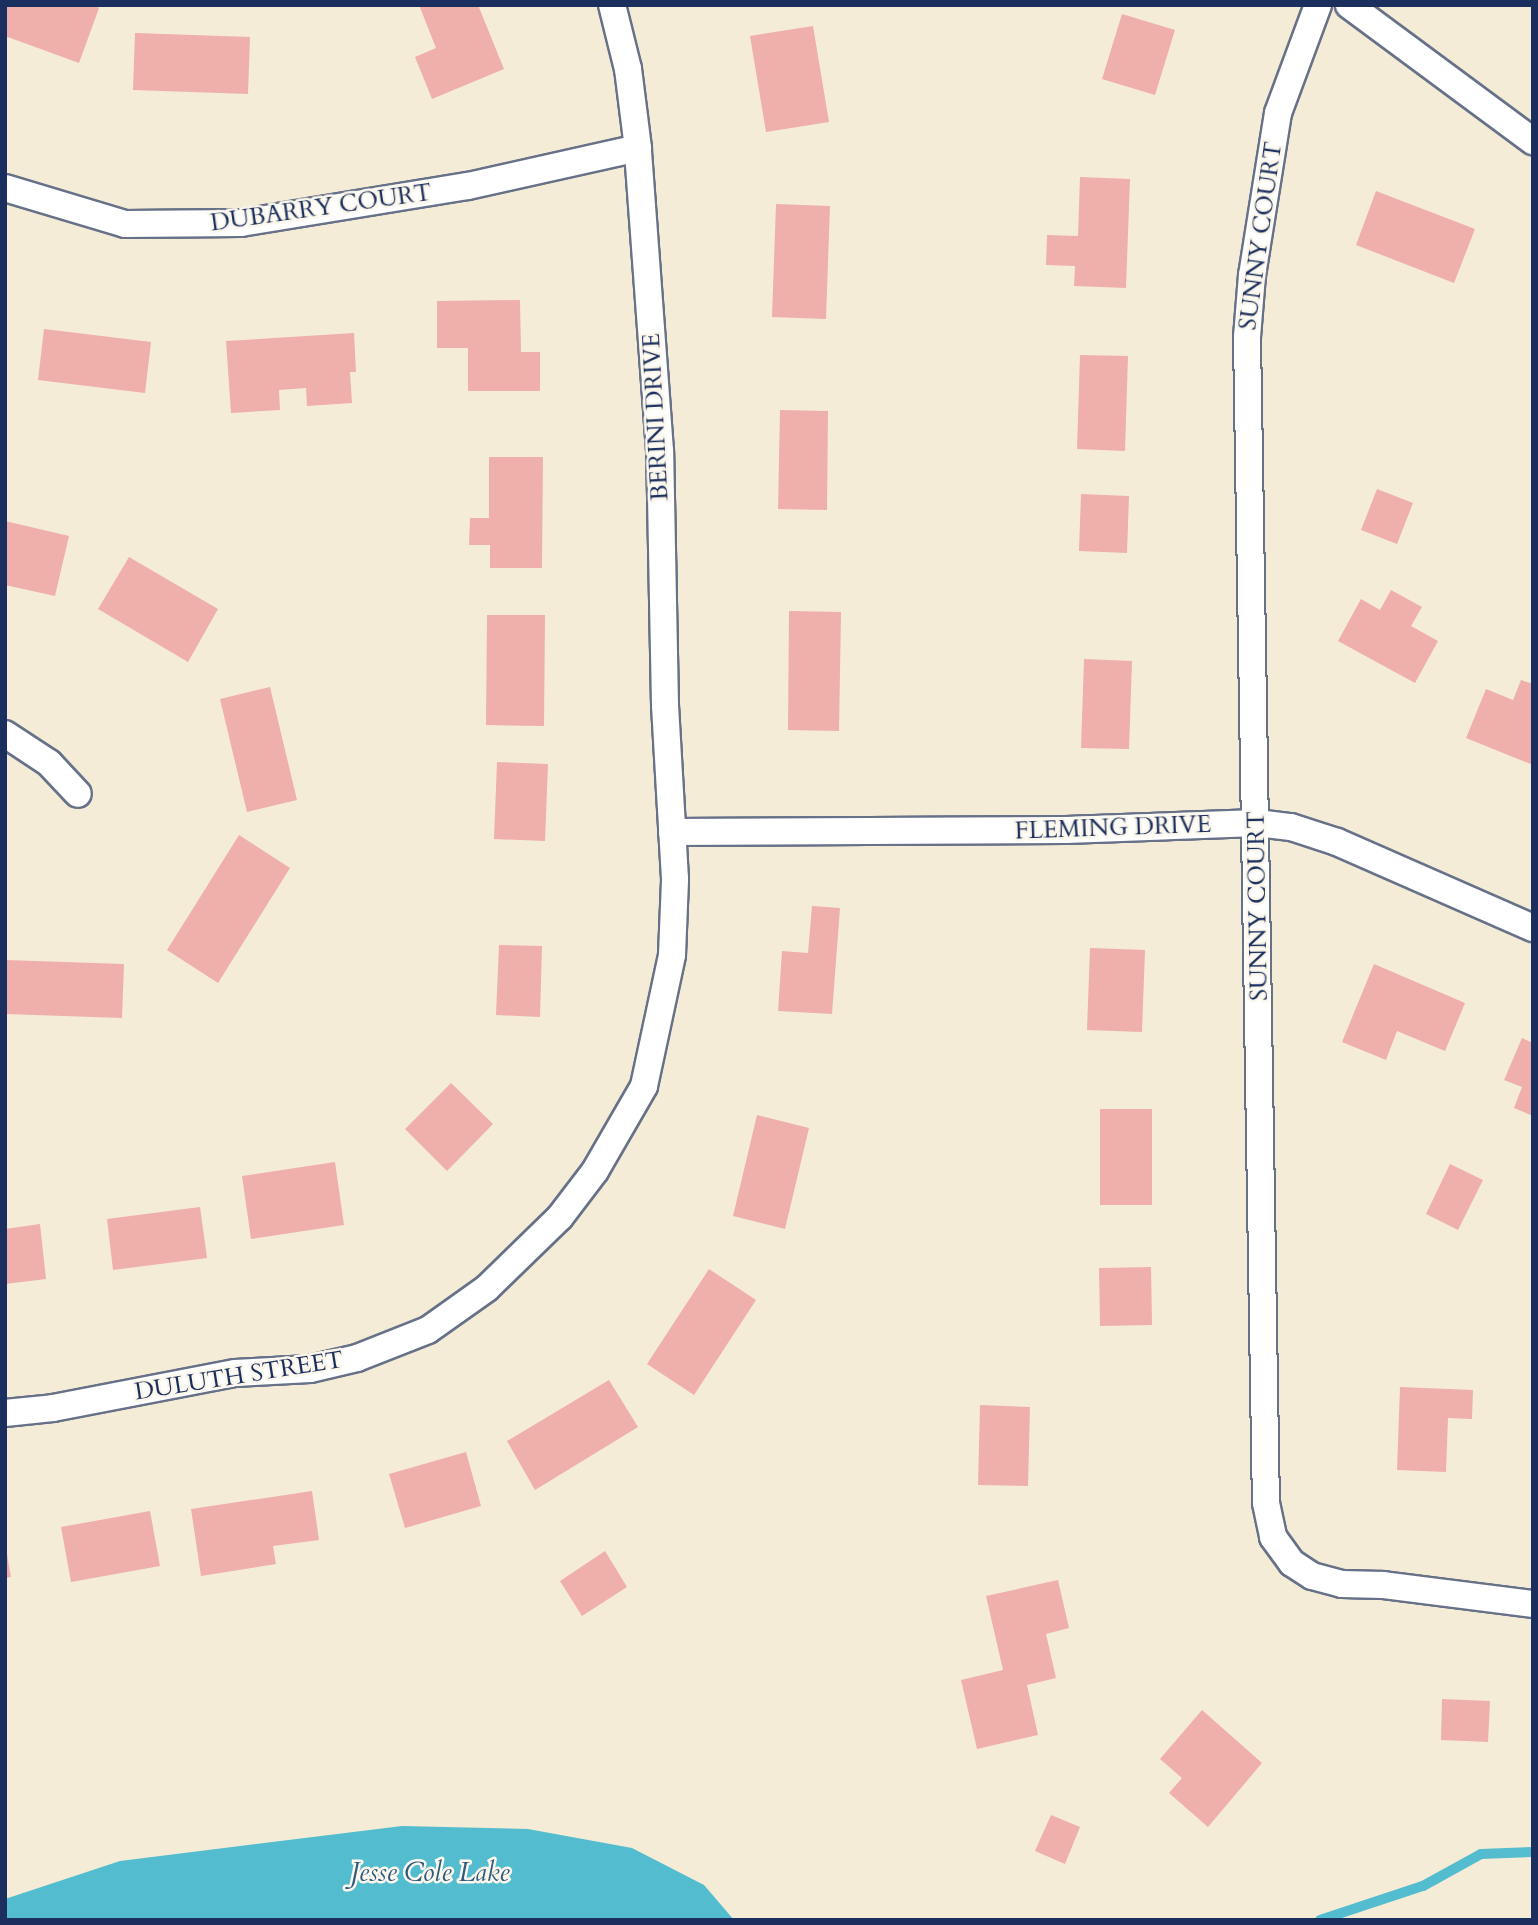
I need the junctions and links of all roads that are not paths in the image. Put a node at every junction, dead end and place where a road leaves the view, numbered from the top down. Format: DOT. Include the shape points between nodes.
graph roads {
  1 [pos="612,5"];
  2 [pos="1318,5"];
  3 [pos="1349,5"];
  4 [pos="1533,141"];
  5 [pos="638,148"];
  6 [pos="5,188"];
  7 [pos="5,734"];
  8 [pos="78,794"];
  9 [pos="1257,823"];
  10 [pos="673,832"];
  11 [pos="1533,928"];
  12 [pos="5,1413"];
  13 [pos="1533,1604"];
  1 -- 5 [label="street, BERINI DRIVE" via="628,69"];
  2 -- 9 [label="street, SUNNY COURT" via="1278,113 1252,275 1247,337"];
  3 -- 4 [label="street"];
  5 -- 6 [label="street, DUBARRY COURT" via="468,186 242,223 125,224"];
  5 -- 10 [label="street, BERINI DRIVE" via="660,451 665,705"];
  7 -- 8 [label="street" via="49,763"];
  9 -- 10 [label="street, FLEMING DRIVE" via="1066,830"];
  9 -- 11 [label="street, FLEMING DRIVE" via="1291,827 1337,842"];
  9 -- 13 [label="street, SUNNY COURT" via="1266,1503 1273,1537 1292,1563 1312,1576 1342,1584"];
  10 -- 12 [label="street, DULUTH STREET" via="672,955 644,1086 626,1122 560,1217 487,1288 428,1330 357,1358 310,1369 178,1381 53,1408"];
}
